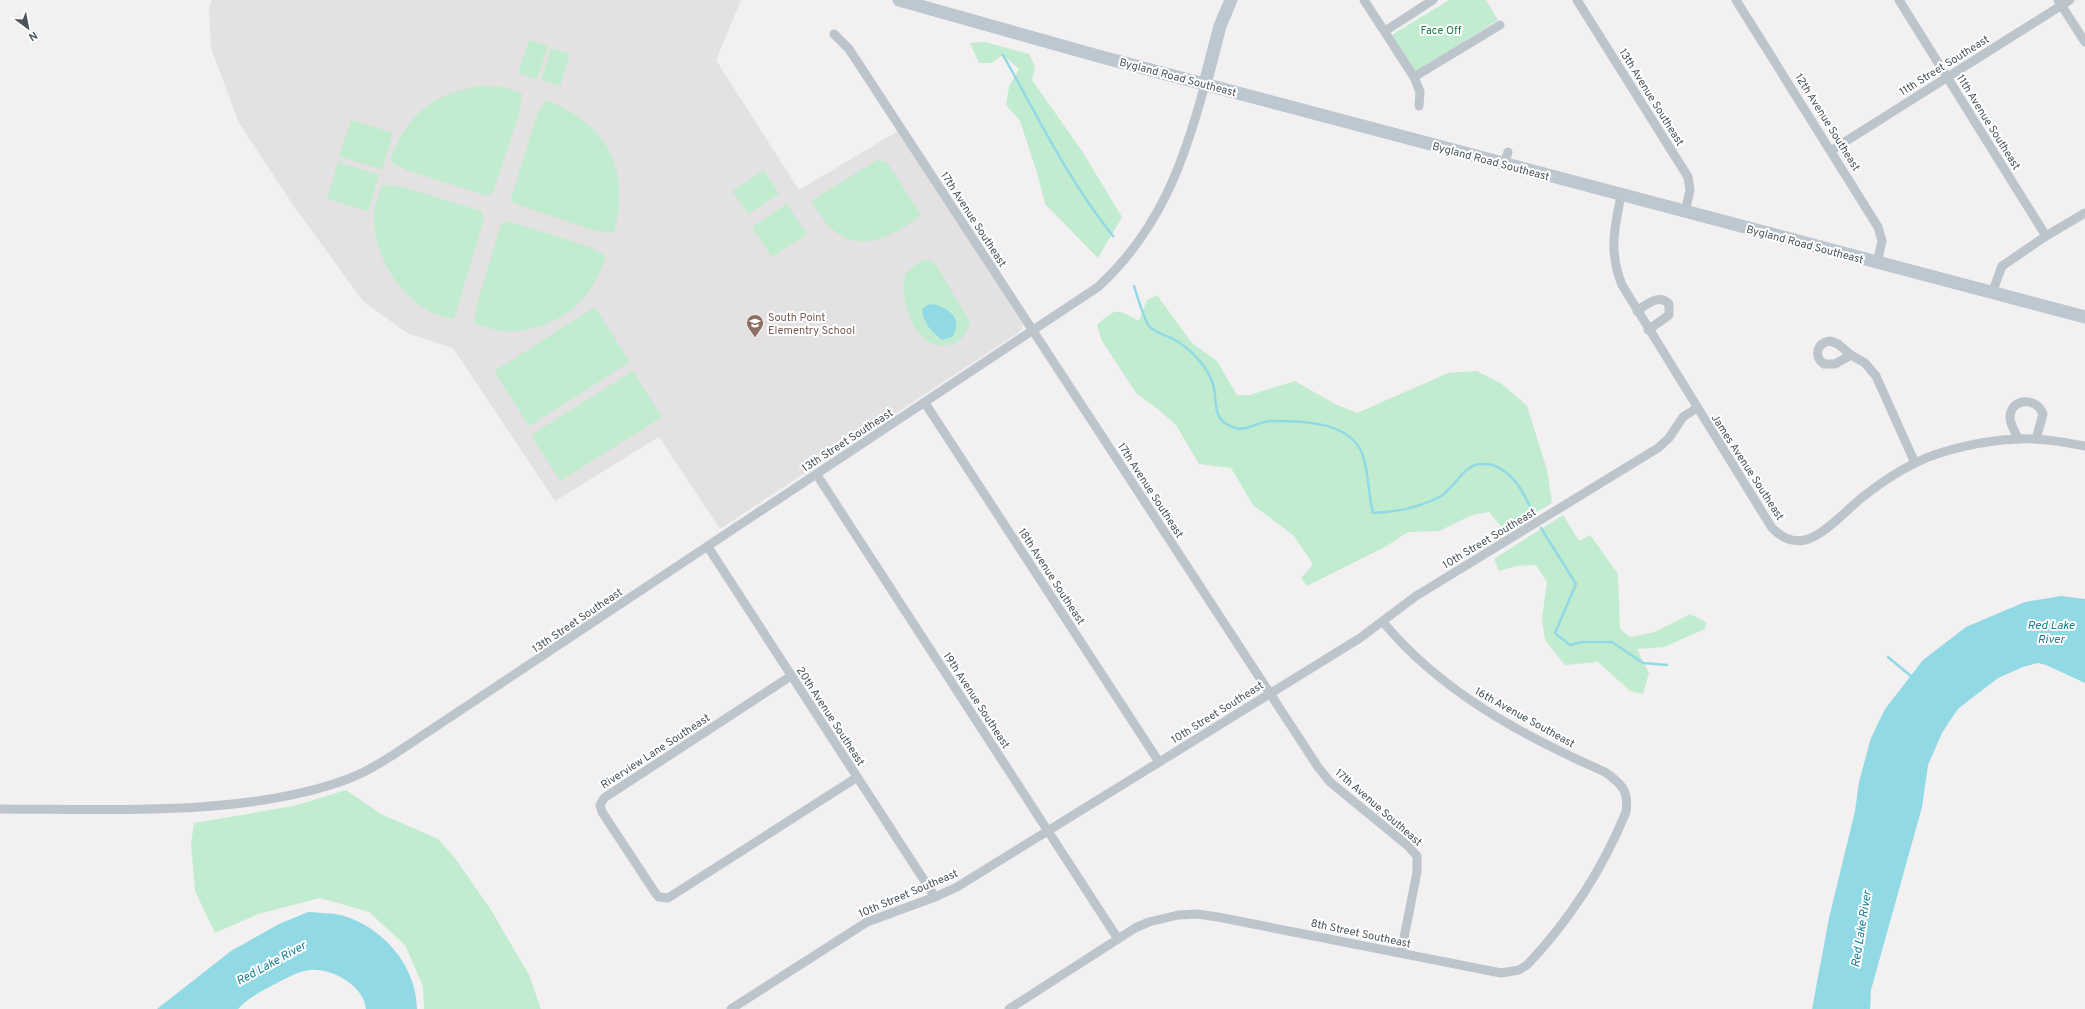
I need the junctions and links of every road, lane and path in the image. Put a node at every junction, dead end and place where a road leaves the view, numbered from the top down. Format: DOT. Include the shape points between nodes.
graph roads {
  1 [pos="899,0"];
  2 [pos="1230,0"];
  3 [pos="1364,0"];
  4 [pos="1433,0"];
  5 [pos="1577,0"];
  6 [pos="1736,0"];
  7 [pos="1899,0"];
  8 [pos="2070,0"];
  9 [pos="2060,3"];
  10 [pos="1500,25"];
  11 [pos="1385,31"];
  12 [pos="834,34"];
  13 [pos="2085,42"];
  14 [pos="1948,76"];
  15 [pos="1414,77"];
  16 [pos="1205,84"];
  17 [pos="1419,106"];
  18 [pos="1832,150"];
  19 [pos="1621,196"];
  20 [pos="1685,212"];
  21 [pos="2085,213"];
  22 [pos="2046,236"];
  23 [pos="1877,263"];
  24 [pos="1992,293"];
  25 [pos="1637,311"];
  26 [pos="2085,317"];
  27 [pos="1648,330"];
  28 [pos="1033,332"];
  29 [pos="1851,355"];
  30 [pos="925,403"];
  31 [pos="1697,408"];
  32 [pos="2018,439"];
  33 [pos="2036,439"];
  34 [pos="2085,446"];
  35 [pos="1916,463"];
  36 [pos="817,475"];
  37 [pos="708,547"];
  38 [pos="1383,622"];
  39 [pos="790,676"];
  40 [pos="1270,694"];
  41 [pos="1159,762"];
  42 [pos="856,778"];
  43 [pos="1626,791"];
  44 [pos="0,808"];
  45 [pos="1048,831"];
  46 [pos="935,897"];
  47 [pos="1118,939"];
  48 [pos="1402,954"];
  49 [pos="731,1009"];
  50 [pos="1009,1009"];
  1 -- 16 [label="street, Bygland Road Southeast"];
  2 -- 16 [label="street" via="1220,26"];
  3 -- 11 [label="street"];
  4 -- 11 [label="street"];
  5 -- 20 [label="street, 13th Avenue Southeast" via="1688,177 1690,190"];
  6 -- 18 [label="street, 12th Avenue Southeast"];
  7 -- 14 [label="street, 11th Avenue Southeast"];
  8 -- 9 [label="street, 11th Street Southeast"];
  9 -- 13 [label="street"];
  9 -- 14 [label="street, 11th Street Southeast"];
  10 -- 15 [label="street"];
  11 -- 15 [label="street"];
  12 -- 28 [label="street, 17th Avenue Southeast" via="853,55"];
  14 -- 18 [label="street, 11th Street Southeast"];
  14 -- 22 [label="street, 11th Avenue Southeast"];
  15 -- 17 [label="street" via="1420,92"];
  16 -- 19 [label="street, Bygland Road Southeast" via="1506,158"];
  16 -- 28 [label="street, 13th Street Southeast" via="1180,166 1163,204 1144,235 1098,287"];
  18 -- 23 [label="street, 12th Avenue Southeast" via="1872,214 1881,234 1881,249"];
  19 -- 20 [label="street, Bygland Road Southeast"];
  19 -- 25 [label="street, James Avenue Southeast" via="1614,241 1614,262 1622,285"];
  20 -- 23 [label="street, Bygland Road Southeast"];
  21 -- 22 [label="street"];
  22 -- 24 [label="street" via="2002,266"];
  23 -- 24 [label="street, Bygland Road Southeast"];
  24 -- 26 [label="street, Bygland Road Southeast"];
  25 -- 27 [label="street, James Avenue Southeast"];
  25 -- 27 [label="street" via="1656,299 1666,300 1669,304 1669,316"];
  27 -- 31 [label="street, James Avenue Southeast"];
  28 -- 30 [label="street, 13th Street Southeast"];
  28 -- 40 [label="street, 17th Avenue Southeast"];
  29 -- 35 [label="street" via="1865,363 1876,376"];
  30 -- 36 [label="street, 13th Street Southeast"];
  30 -- 41 [label="street, 18th Avenue Southeast"];
  31 -- 35 [label="street, James Avenue Southeast" via="1772,528 1790,540 1798,541 1815,536 1863,497"];
  31 -- 38 [label="street, 10th Street Southeast" via="1683,417 1669,438 1658,448 1416,596"];
  32 -- 33 [label="street, James Avenue Southeast"];
  32 -- 33 [label="street" via="2011,423 2011,413 2017,404 2028,401 2037,405 2043,414"];
  32 -- 35 [label="street, James Avenue Southeast" via="1974,445"];
  33 -- 34 [label="street, James Avenue Southeast"];
  36 -- 37 [label="street, 13th Street Southeast"];
  36 -- 45 [label="street, 19th Avenue Southeast"];
  37 -- 39 [label="street, 20th Avenue Southeast"];
  37 -- 44 [label="street, 13th Street Southeast" via="415,742 349,779 302,793 264,800 170,808"];
  38 -- 40 [label="street, 10th Street Southeast"];
  38 -- 43 [label="street, 16th Avenue Southeast" via="1425,665 1482,709 1605,772"];
  39 -- 42 [label="street, 20th Avenue Southeast"];
  39 -- 42 [label="street, Riverview Lane Southeast" via="604,798 600,805 602,812 656,894 668,898"];
  40 -- 41 [label="street, 10th Street Southeast"];
  40 -- 48 [label="street, 17th Avenue Southeast" via="1330,782 1417,856"];
  41 -- 45 [label="street, 10th Street Southeast"];
  42 -- 46 [label="street, 20th Avenue Southeast"];
  43 -- 48 [label="street, 8th Street Southeast" via="1626,812 1591,882 1528,965 1515,972 1501,973"];
  45 -- 46 [label="street, 10th Street Southeast" via="957,887"];
  45 -- 47 [label="street, 19th Avenue Southeast"];
  46 -- 49 [label="street, 10th Street Southeast" via="867,922"];
  47 -- 48 [label="street, 8th Street Southeast" via="1149,922 1178,915 1197,914 1249,922"];
  47 -- 50 [label="street, 8th Street Southeast"];
}
